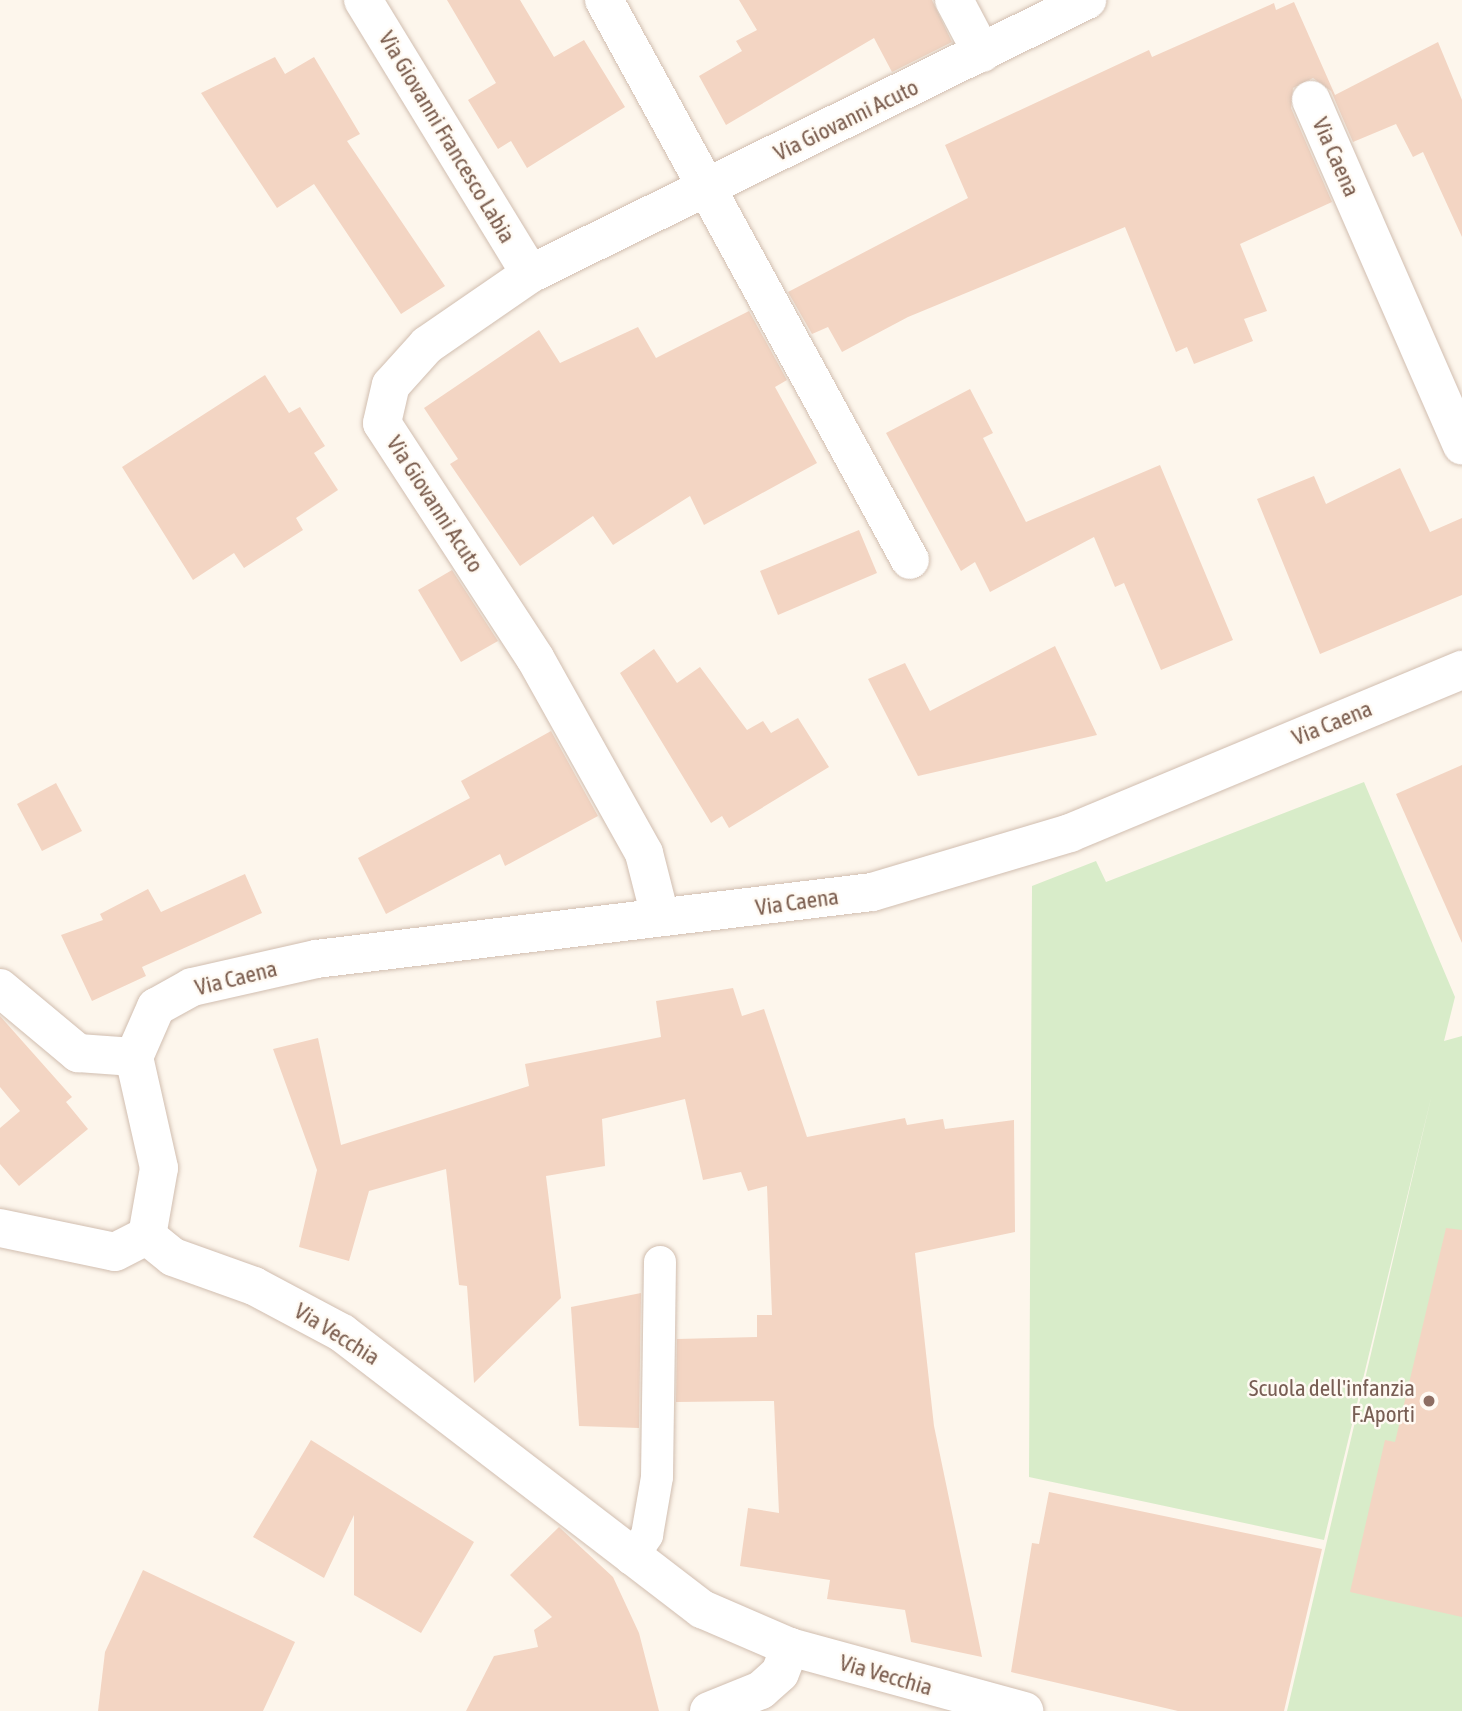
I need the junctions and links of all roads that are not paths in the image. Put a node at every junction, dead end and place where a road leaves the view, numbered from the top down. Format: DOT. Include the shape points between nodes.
graph roads {
  1 [pos="363,0"];
  2 [pos="604,0"];
  3 [pos="954,0"];
  4 [pos="1087,0"];
  5 [pos="982,53"];
  6 [pos="1311,100"];
  7 [pos="710,187"];
  8 [pos="530,274"];
  9 [pos="1462,445"];
  10 [pos="910,559"];
  11 [pos="1462,670"];
  12 [pos="660,916"];
  13 [pos="0,988"];
  14 [pos="134,1057"];
  15 [pos="0,1228"];
  16 [pos="147,1237"];
  17 [pos="660,1262"];
  18 [pos="631,1559"];
  19 [pos="790,1647"];
  20 [pos="709,1711"];
  21 [pos="1024,1711"];
  1 -- 8 [label="street, Via Giovanni Francesco Labia"];
  2 -- 7 [label="street"];
  3 -- 5 [label="street"];
  4 -- 5 [label="street, Via Giovanni Acuto"];
  5 -- 7 [label="street, Via Giovanni Acuto"];
  6 -- 9 [label="street, Via Caena"];
  7 -- 8 [label="street, Via Giovanni Acuto"];
  7 -- 10 [label="street"];
  8 -- 12 [label="street, Via Giovanni Acuto" via="427,345 391,385 382,423 535,658 644,853"];
  11 -- 12 [label="street, Via Caena" via="988,862 873,892"];
  12 -- 14 [label="street, Via Caena" via="316,959 192,987 156,1007"];
  13 -- 14 [label="street" via="78,1053"];
  14 -- 16 [label="street" via="159,1168"];
  15 -- 16 [label="street" via="115,1252"];
  16 -- 18 [label="street, Via Vecchia" via="173,1257 254,1286 342,1333 473,1428"];
  17 -- 18 [label="lane" via="657,1476 647,1535"];
  18 -- 19 [label="street, Via Vecchia" via="702,1608"];
  19 -- 20 [label="street" via="780,1673 761,1690"];
  19 -- 21 [label="street, Via Vecchia"];
}
